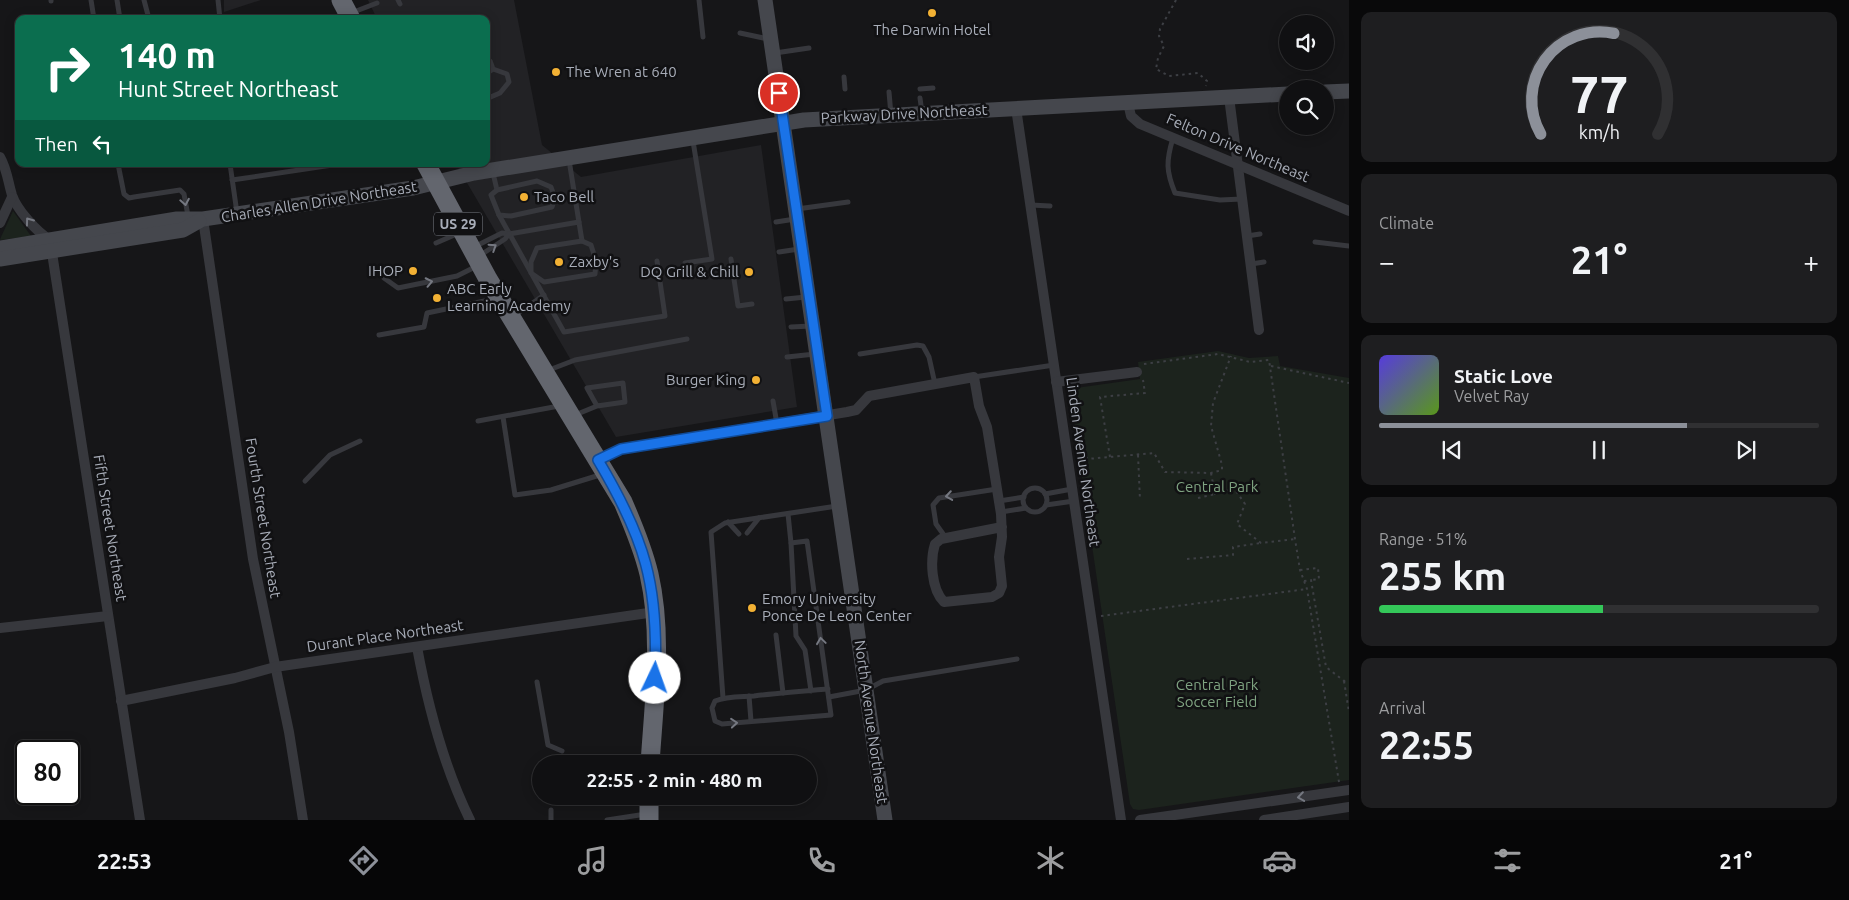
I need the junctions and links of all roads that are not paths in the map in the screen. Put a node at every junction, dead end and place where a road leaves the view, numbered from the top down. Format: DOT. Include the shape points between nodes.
graph roads {
  1 [pos="91,0"];
  2 [pos="117,0"];
  3 [pos="144,0"];
  4 [pos="218,0"];
  5 [pos="699,0"];
  6 [pos="765,0"];
  7 [pos="377,3"];
  8 [pos="347,11"];
  9 [pos="93,15"];
  10 [pos="119,15"];
  11 [pos="148,15"];
  12 [pos="220,15"];
  13 [pos="740,33"];
  14 [pos="704,37"];
  15 [pos="772,46"];
  16 [pos="809,48"];
  17 [pos="490,61"];
  18 [pos="493,69"];
  19 [pos="490,71"];
  20 [pos="844,77"];
  21 [pos="845,88"];
  22 [pos="933,88"];
  23 [pos="920,89"];
  24 [pos="1349,91"];
  25 [pos="889,92"];
  26 [pos="1334,92"];
  27 [pos="1279,94"];
  28 [pos="490,97"];
  29 [pos="1229,97"];
  30 [pos="920,98"];
  31 [pos="1128,103"];
  32 [pos="1016,108"];
  33 [pos="922,113"];
  34 [pos="891,115"];
  35 [pos="784,123"];
  36 [pos="1174,137"];
  37 [pos="693,138"];
  38 [pos="0,157"];
  39 [pos="568,158"];
  40 [pos="1237,163"];
  41 [pos="118,167"];
  42 [pos="230,167"];
  43 [pos="320,167"];
  44 [pos="428,167"];
  45 [pos="492,170"];
  46 [pos="232,180"];
  47 [pos="436,183"];
  48 [pos="497,190"];
  49 [pos="12,198"];
  50 [pos="1242,199"];
  51 [pos="848,202"];
  52 [pos="1030,205"];
  53 [pos="1050,206"];
  54 [pos="1349,211"];
  55 [pos="237,214"];
  56 [pos="797,214"];
  57 [pos="500,215"];
  58 [pos="195,219"];
  59 [pos="579,222"];
  60 [pos="776,222"];
  61 [pos="0,223"];
  62 [pos="462,232"];
  63 [pos="509,234"];
  64 [pos="1260,234"];
  65 [pos="1247,236"];
  66 [pos="582,240"];
  67 [pos="1315,242"];
  68 [pos="436,243"];
  69 [pos="51,245"];
  70 [pos="1349,246"];
  71 [pos="0,248"];
  72 [pos="802,248"];
  73 [pos="779,252"];
  74 [pos="476,257"];
  75 [pos="731,258"];
  76 [pos="0,259"];
  77 [pos="657,261"];
  78 [pos="1264,262"];
  79 [pos="685,263"];
  80 [pos="1250,264"];
  81 [pos="531,273"];
  82 [pos="384,278"];
  83 [pos="544,296"];
  84 [pos="809,296"];
  85 [pos="500,298"];
  86 [pos="786,299"];
  87 [pos="752,304"];
  88 [pos="512,318"];
  89 [pos="814,326"];
  90 [pos="791,327"];
  91 [pos="1259,330"];
  92 [pos="379,335"];
  93 [pos="687,339"];
  94 [pos="818,354"];
  95 [pos="860,354"];
  96 [pos="787,358"];
  97 [pos="1054,365"];
  98 [pos="1140,370"];
  99 [pos="544,372"];
  100 [pos="974,377"];
  101 [pos="1056,382"];
  102 [pos="935,384"];
  103 [pos="774,401"];
  104 [pos="597,406"];
  105 [pos="568,411"];
  106 [pos="827,416"];
  107 [pos="502,417"];
  108 [pos="478,422"];
  109 [pos="777,424"];
  110 [pos="360,441"];
  111 [pos="602,467"];
  112 [pos="305,481"];
  113 [pos="997,489"];
  114 [pos="1072,489"];
  115 [pos="1045,494"];
  116 [pos="1024,497"];
  117 [pos="999,501"];
  118 [pos="1074,501"];
  119 [pos="1046,505"];
  120 [pos="840,506"];
  121 [pos="1026,508"];
  122 [pos="1001,512"];
  123 [pos="788,514"];
  124 [pos="759,518"];
  125 [pos="728,522"];
  126 [pos="1002,527"];
  127 [pos="747,533"];
  128 [pos="739,534"];
  129 [pos="946,538"];
  130 [pos="791,543"];
  131 [pos="655,612"];
  132 [pos="108,616"];
  133 [pos="0,628"];
  134 [pos="776,635"];
  135 [pos="417,647"];
  136 [pos="1017,659"];
  137 [pos="275,667"];
  138 [pos="537,682"];
  139 [pos="828,689"];
  140 [pos="866,690"];
  141 [pos="811,691"];
  142 [pos="783,693"];
  143 [pos="749,696"];
  144 [pos="829,697"];
  145 [pos="722,698"];
  146 [pos="121,700"];
  147 [pos="751,721"];
  148 [pos="562,751"];
  149 [pos="650,755"];
  150 [pos="1349,790"];
  151 [pos="1349,808"];
  152 [pos="551,810"];
  153 [pos="649,810"];
  154 [pos="140,820"];
  155 [pos="304,820"];
  156 [pos="470,820"];
  157 [pos="550,820"];
  158 [pos="607,820"];
  159 [pos="885,820"];
  160 [pos="1121,820"];
  161 [pos="1140,820"];
  162 [pos="1264,820"];
  1 -- 9 [label="lane"];
  2 -- 10 [label="lane"];
  3 -- 11 [label="lane"];
  4 -- 12 [label="lane"];
  5 -- 14 [label="lane"];
  6 -- 15 [label="street, North Avenue Northeast"];
  7 -- 8 [label="lane"];
  13 -- 15 [label="lane"];
  15 -- 16 [label="lane"];
  15 -- 35 [label="street, North Avenue Northeast"];
  17 -- 18 [label="lane"];
  18 -- 19 [label="lane"];
  18 -- 28 [label="lane" via="507,74 509,82 500,93"];
  20 -- 21 [label="lane"];
  22 -- 23 [label="lane"];
  24 -- 26 [label="street"];
  25 -- 34 [label="lane"];
  27 -- 29 [label="street, Parkway Drive Northeast"];
  29 -- 31 [label="street, Parkway Drive Northeast"];
  29 -- 40 [label="street"];
  30 -- 33 [label="lane"];
  31 -- 32 [label="street, Parkway Drive Northeast"];
  31 -- 36 [label="street, Felton Drive Northeast" via="1131,116 1140,124"];
  32 -- 33 [label="street, Parkway Drive Northeast"];
  32 -- 52 [label="street, Linden Avenue Northeast"];
  33 -- 34 [label="street, Parkway Drive Northeast"];
  34 -- 35 [label="street, Parkway Drive Northeast"];
  35 -- 37 [label="street, Parkway Drive Northeast"];
  35 -- 56 [label="street, North Avenue Northeast"];
  36 -- 40 [label="street, Felton Drive Northeast"];
  36 -- 50 [label="lane" via="1167,160 1175,193 1220,200"];
  37 -- 39 [label="street, Parkway Drive Northeast"];
  37 -- 79 [label="lane" via="712,259"];
  38 -- 49 [label="street"];
  39 -- 45 [label="street, Parkway Drive Northeast"];
  39 -- 59 [label="lane"];
  40 -- 50 [label="street"];
  40 -- 54 [label="street, Felton Drive Northeast"];
  41 -- 58 [label="lane, one-way" via="121,186 129,198 182,191"];
  42 -- 46 [label="lane"];
  43 -- 46 [label="lane"];
  44 -- 47 [label="highway, US 29"];
  45 -- 47 [label="street, Parkway Drive Northeast"];
  45 -- 48 [label="lane"];
  46 -- 55 [label="lane"];
  47 -- 55 [label="street, Charles Allen Drive Northeast"];
  47 -- 62 [label="highway, US 29"];
  48 -- 57 [label="lane" via="491,195"];
  48 -- 57 [label="lane" via="537,181 551,188 555,198 552,207 510,216"];
  49 -- 61 [label="street"];
  69 -- 49 [label="street, one-way"];
  50 -- 65 [label="street"];
  51 -- 56 [label="lane"];
  52 -- 53 [label="lane"];
  52 -- 97 [label="street, Linden Avenue Northeast"];
  55 -- 58 [label="street, Charles Allen Drive Northeast"];
  56 -- 60 [label="lane"];
  56 -- 72 [label="street, North Avenue Northeast"];
  57 -- 63 [label="lane"];
  58 -- 69 [label="street, Charles Allen Drive Northeast" via="182,230"];
  58 -- 137 [label="street, Fourth Street Northeast" via="252,559"];
  59 -- 63 [label="lane"];
  59 -- 66 [label="lane"];
  62 -- 68 [label="lane"];
  62 -- 74 [label="highway, US 29"];
  74 -- 63 [label="lane, one-way"];
  63 -- 74 [label="lane" via="502,232"];
  63 -- 81 [label="lane"];
  64 -- 65 [label="lane"];
  65 -- 80 [label="street"];
  66 -- 81 [label="lane" via="537,248 531,262"];
  66 -- 81 [label="lane" via="591,245 596,261 595,274 544,282"];
  67 -- 70 [label="lane"];
  69 -- 71 [label="street, Charles Allen Drive Northeast"];
  69 -- 76 [label="street, Charles Allen Drive Northeast"];
  69 -- 132 [label="street, Fifth Street Northeast"];
  72 -- 73 [label="lane"];
  72 -- 84 [label="street, North Avenue Northeast"];
  82 -- 74 [label="lane, one-way" via="398,288 457,276"];
  74 -- 85 [label="highway, US 29"];
  75 -- 87 [label="lane" via="738,306"];
  77 -- 83 [label="lane" via="665,316 564,332"];
  78 -- 80 [label="lane"];
  80 -- 91 [label="street"];
  81 -- 83 [label="lane"];
  83 -- 88 [label="lane"];
  84 -- 86 [label="lane"];
  84 -- 89 [label="street, North Avenue Northeast"];
  85 -- 88 [label="highway, US 29"];
  85 -- 92 [label="lane" via="426,314 424,327"];
  88 -- 99 [label="highway, US 29"];
  89 -- 90 [label="lane"];
  89 -- 94 [label="street, North Avenue Northeast"];
  93 -- 99 [label="lane" via="575,360"];
  94 -- 96 [label="lane"];
  94 -- 106 [label="street, North Avenue Northeast"];
  95 -- 102 [label="lane" via="923,346"];
  97 -- 100 [label="lane"];
  97 -- 101 [label="street, Linden Avenue Northeast"];
  98 -- 101 [label="street"];
  99 -- 105 [label="highway, US 29"];
  100 -- 102 [label="street"];
  100 -- 113 [label="street" via="987,427"];
  101 -- 114 [label="street, Linden Avenue Northeast"];
  102 -- 106 [label="street" via="869,396 856,410"];
  103 -- 109 [label="lane"];
  104 -- 104 [label="lane" via="625,402 623,383 587,388"];
  104 -- 105 [label="lane"];
  105 -- 107 [label="lane"];
  105 -- 111 [label="highway, US 29"];
  106 -- 109 [label="street"];
  106 -- 120 [label="street, North Avenue Northeast"];
  107 -- 108 [label="lane"];
  107 -- 111 [label="lane" via="515,494 551,490"];
  109 -- 111 [label="street" via="621,449"];
  110 -- 112 [label="lane" via="330,455"];
  111 -- 131 [label="highway, US 29" via="638,536 649,573"];
  113 -- 117 [label="street"];
  113 -- 129 [label="lane, one-way" via="940,498 933,505 936,524"];
  114 -- 115 [label="lane"];
  114 -- 118 [label="street, Linden Avenue Northeast"];
  115 -- 116 [label="lane" via="1032,488"];
  115 -- 119 [label="lane"];
  116 -- 117 [label="lane"];
  116 -- 121 [label="lane"];
  117 -- 122 [label="street"];
  118 -- 119 [label="lane"];
  118 -- 160 [label="street, Linden Avenue Northeast"];
  119 -- 121 [label="lane" via="1037,512"];
  120 -- 123 [label="lane"];
  120 -- 140 [label="street, North Avenue Northeast"];
  121 -- 122 [label="lane"];
  122 -- 126 [label="street"];
  123 -- 124 [label="lane"];
  123 -- 130 [label="lane"];
  124 -- 125 [label="lane"];
  124 -- 127 [label="lane"];
  125 -- 128 [label="lane"];
  125 -- 145 [label="lane" via="711,532 710,542"];
  126 -- 129 [label="street"];
  126 -- 129 [label="street" via="1002,586 999,593 984,599 944,602 940,598 934,581 933,550 935,544"];
  139 -- 130 [label="lane, one-way" via="807,541"];
  130 -- 141 [label="lane" via="796,636 805,650"];
  131 -- 135 [label="street, Durant Place Northeast"];
  131 -- 149 [label="highway, US 29"];
  132 -- 133 [label="street"];
  132 -- 146 [label="street, Fifth Street Northeast"];
  134 -- 142 [label="lane"];
  135 -- 137 [label="street, Durant Place Northeast"];
  135 -- 156 [label="street" via="452,782"];
  136 -- 140 [label="lane" via="883,682"];
  137 -- 146 [label="street, Durant Place Northeast"];
  137 -- 155 [label="street, Fourth Street Northeast"];
  138 -- 148 [label="lane" via="548,745"];
  139 -- 141 [label="lane"];
  139 -- 144 [label="lane"];
  140 -- 144 [label="lane"];
  140 -- 159 [label="street, North Avenue Northeast"];
  141 -- 142 [label="lane"];
  142 -- 143 [label="lane"];
  143 -- 145 [label="lane"];
  143 -- 147 [label="lane"];
  144 -- 147 [label="lane" via="831,714"];
  145 -- 147 [label="lane, one-way" via="715,701 712,708 716,721 722,724"];
  146 -- 154 [label="street, Fifth Street Northeast"];
  150 -- 161 [label="street, one-way"];
  151 -- 162 [label="street"];
  152 -- 157 [label="lane"];
  153 -- 158 [label="lane"];
}
